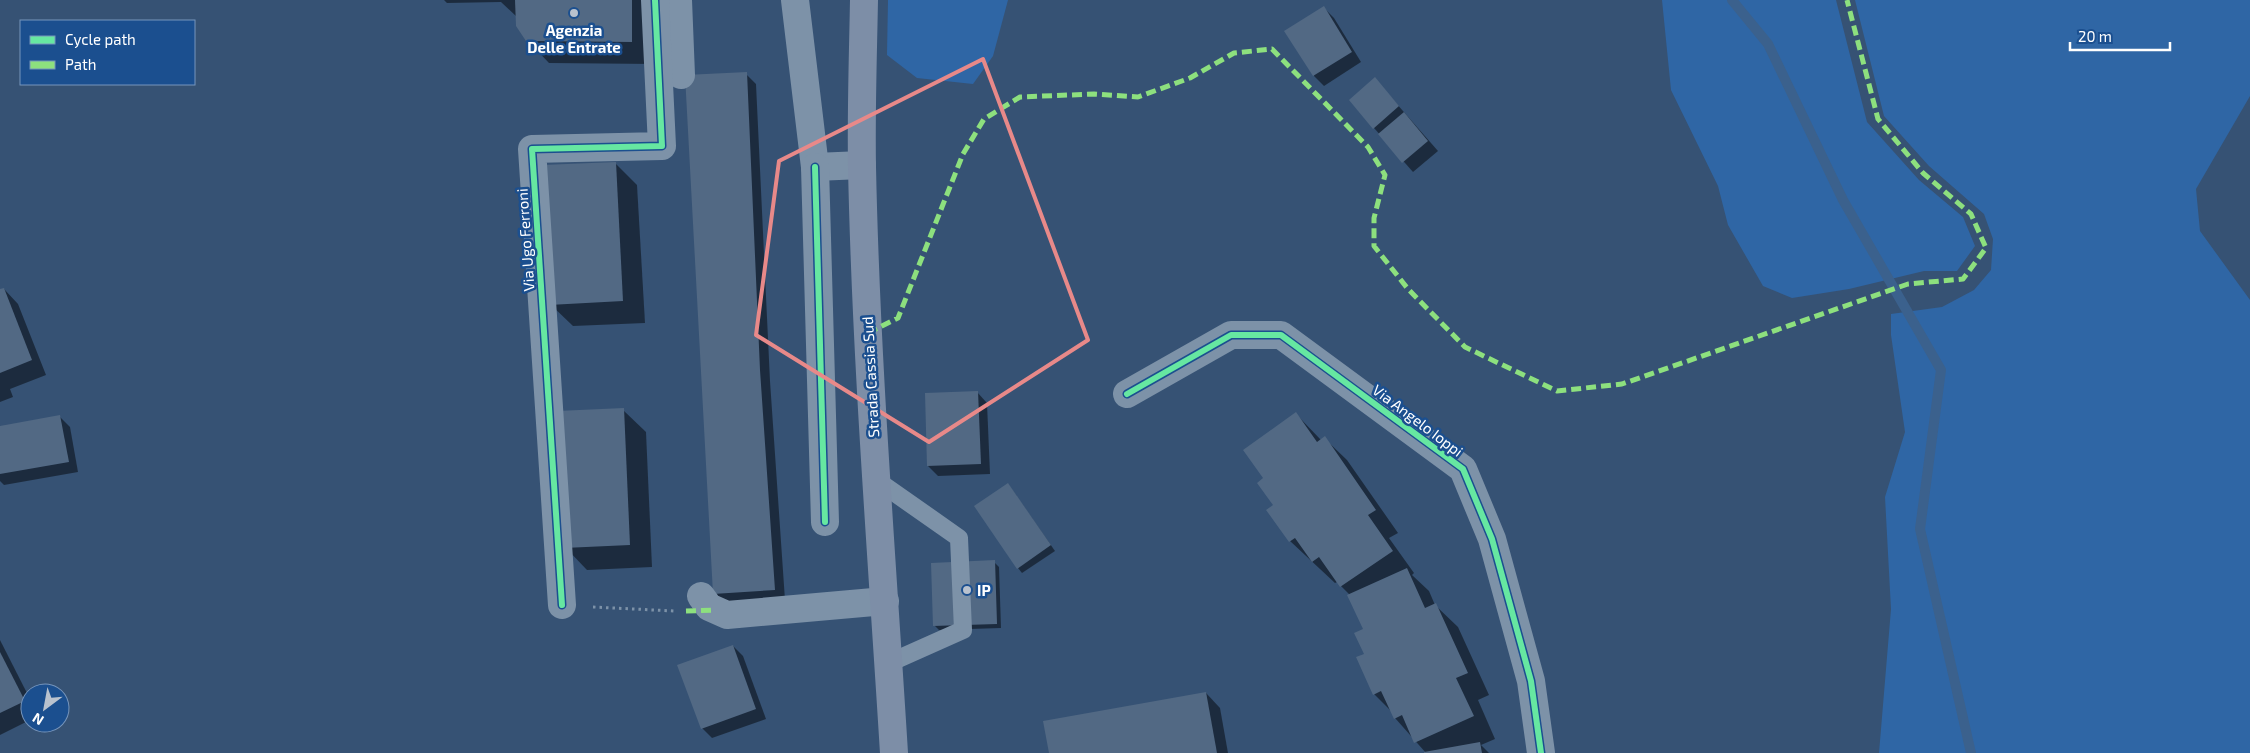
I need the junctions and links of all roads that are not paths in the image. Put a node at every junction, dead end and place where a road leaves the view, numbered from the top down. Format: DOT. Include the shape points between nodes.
graph roads {
  1 [pos="655,0"];
  2 [pos="678,0"];
  3 [pos="795,0"];
  4 [pos="864,0"];
  5 [pos="681,75"];
  6 [pos="862,165"];
  7 [pos="816,167"];
  8 [pos="1127,394"];
  9 [pos="875,479"];
  10 [pos="825,522"];
  11 [pos="885,601"];
  12 [pos="562,605"];
  13 [pos="701,606"];
  14 [pos="889,664"];
  15 [pos="894,753"];
  16 [pos="1541,753"];
  1 -- 12 [label="street, Via Ugo Ferroni" via="662,146 532,149"];
  2 -- 5 [label="street"];
  3 -- 7 [label="street"];
  4 -- 6 [label="main road, Strada Cassia Sud"];
  6 -- 7 [label="street"];
  6 -- 9 [label="main road, Strada Cassia Sud"];
  7 -- 10 [label="street"];
  8 -- 16 [label="street, Via Angelo Ioppi" via="1231,335 1282,335 1462,469 1492,538 1531,682"];
  9 -- 11 [label="main road, Strada Cassia Sud"];
  9 -- 14 [label="lane" via="959,538 963,630"];
  11 -- 13 [label="street" via="727,615"];
  11 -- 14 [label="main road, Strada Cassia Sud"];
  14 -- 15 [label="main road, Strada Cassia Sud"];
}
